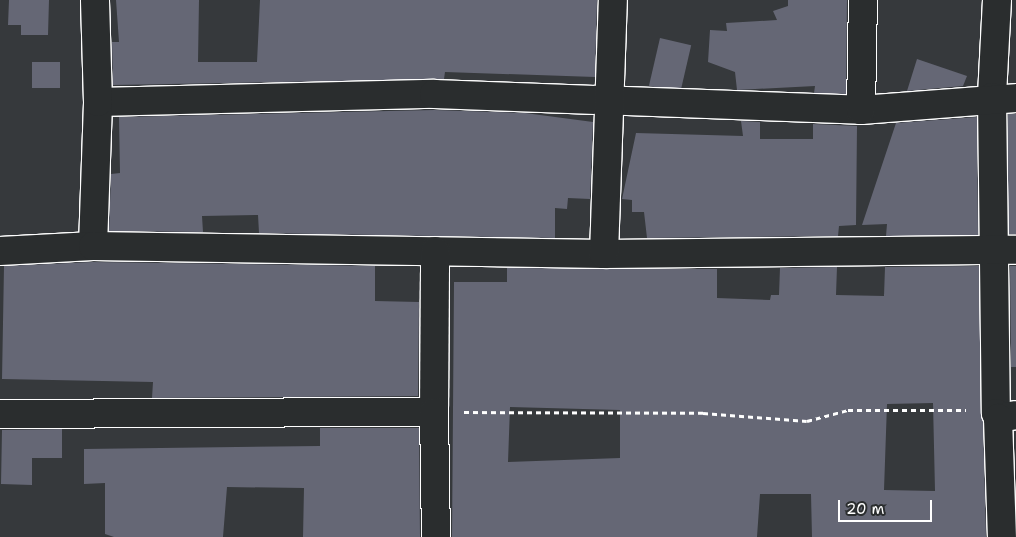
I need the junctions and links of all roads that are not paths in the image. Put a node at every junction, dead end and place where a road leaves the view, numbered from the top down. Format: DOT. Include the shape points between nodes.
graph roads {
  1 [pos="95,0"];
  2 [pos="613,0"];
  3 [pos="863,0"];
  4 [pos="997,0"];
  5 [pos="1004,98"];
  6 [pos="611,100"];
  7 [pos="98,102"];
  8 [pos="861,110"];
  9 [pos="93,246"];
  10 [pos="1005,250"];
  11 [pos="435,251"];
  12 [pos="0,252"];
  13 [pos="604,254"];
  14 [pos="434,412"];
  15 [pos="0,414"];
  16 [pos="1003,415"];
  17 [pos="436,537"];
  18 [pos="1002,537"];
  1 -- 7 [label="street"];
  2 -- 6 [label="street"];
  3 -- 8 [label="street"];
  4 -- 5 [label="street"];
  5 -- 8 [label="street"];
  5 -- 10 [label="street"];
  6 -- 7 [label="street" via="434,94"];
  6 -- 8 [label="street"];
  6 -- 13 [label="street"];
  7 -- 9 [label="street"];
  9 -- 11 [label="street"];
  9 -- 12 [label="street"];
  10 -- 13 [label="street"];
  10 -- 16 [label="street"];
  11 -- 13 [label="street"];
  11 -- 14 [label="street"];
  14 -- 15 [label="street"];
  14 -- 17 [label="street"];
  16 -- 18 [label="street"];
}
